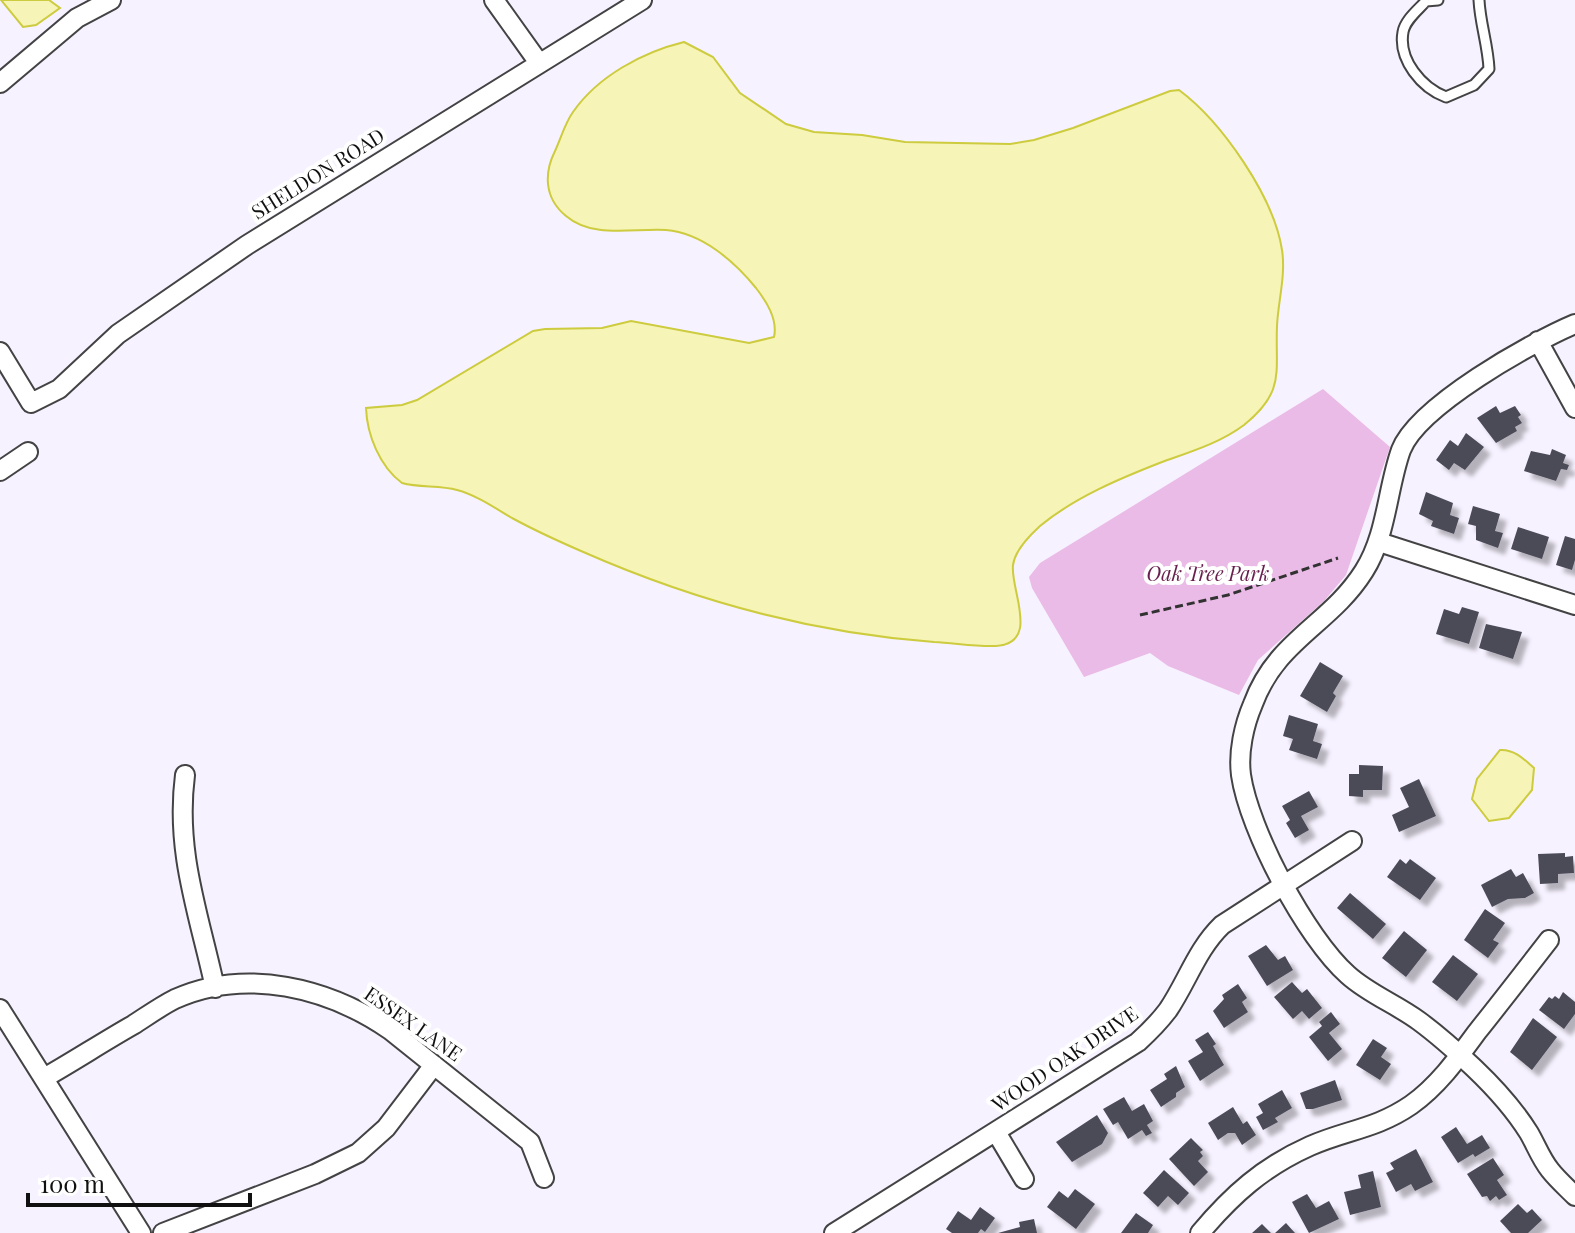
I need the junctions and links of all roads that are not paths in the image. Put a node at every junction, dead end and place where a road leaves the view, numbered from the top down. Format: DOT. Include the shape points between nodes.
graph roads {
  1 [pos="111,0"];
  2 [pos="494,0"];
  3 [pos="642,0"];
  4 [pos="1438,0"];
  5 [pos="1479,0"];
  6 [pos="1425,1"];
  7 [pos="539,63"];
  8 [pos="0,83"];
  9 [pos="1575,324"];
  10 [pos="1538,341"];
  11 [pos="0,352"];
  12 [pos="1575,408"];
  13 [pos="28,452"];
  14 [pos="0,471"];
  15 [pos="1379,542"];
  16 [pos="1575,605"];
  17 [pos="185,775"];
  18 [pos="1352,841"];
  19 [pos="1285,885"];
  20 [pos="1549,940"];
  21 [pos="215,988"];
  22 [pos="0,1009"];
  23 [pos="1459,1055"];
  24 [pos="434,1065"];
  25 [pos="44,1078"];
  26 [pos="996,1132"];
  27 [pos="544,1178"];
  28 [pos="1024,1179"];
  29 [pos="1575,1196"];
  30 [pos="141,1233"];
  31 [pos="163,1233"];
  32 [pos="834,1233"];
  33 [pos="1200,1233"];
  1 -- 8 [label="street" via="77,18"];
  2 -- 7 [label="street"];
  3 -- 7 [label="street, SHELDON ROAD"];
  4 -- 6 [label="lane"];
  5 -- 6 [label="lane" via="1489,69 1474,85 1446,97 1423,84 1404,51 1403,31"];
  7 -- 11 [label="street, SHELDON ROAD" via="247,245 118,334 59,389 31,403"];
  9 -- 10 [label="street"];
  10 -- 12 [label="street"];
  10 -- 15 [label="street" via="1424,417 1403,446"];
  13 -- 14 [label="street"];
  15 -- 16 [label="street"];
  15 -- 19 [label="street" via="1341,603 1272,664 1243,732 1240,771 1247,804"];
  17 -- 21 [label="street" via="181,828"];
  18 -- 19 [label="street, WOOD OAK DRIVE"];
  19 -- 23 [label="street" via="1335,963"];
  19 -- 26 [label="street, WOOD OAK DRIVE" via="1209,937 1170,1007 1138,1042"];
  20 -- 23 [label="street"];
  21 -- 24 [label="street, ESSEX LANE" via="294,987 339,1001 366,1014"];
  21 -- 25 [label="street, ESSEX LANE" via="174,1000"];
  22 -- 25 [label="street"];
  23 -- 29 [label="street" via="1503,1097 1550,1170"];
  23 -- 33 [label="street" via="1429,1091 1391,1118 1311,1145 1253,1179"];
  24 -- 27 [label="street, ESSEX LANE" via="530,1142"];
  24 -- 31 [label="street" via="386,1128 358,1153"];
  25 -- 30 [label="street"];
  26 -- 28 [label="street"];
  26 -- 32 [label="street, WOOD OAK DRIVE"];
}
